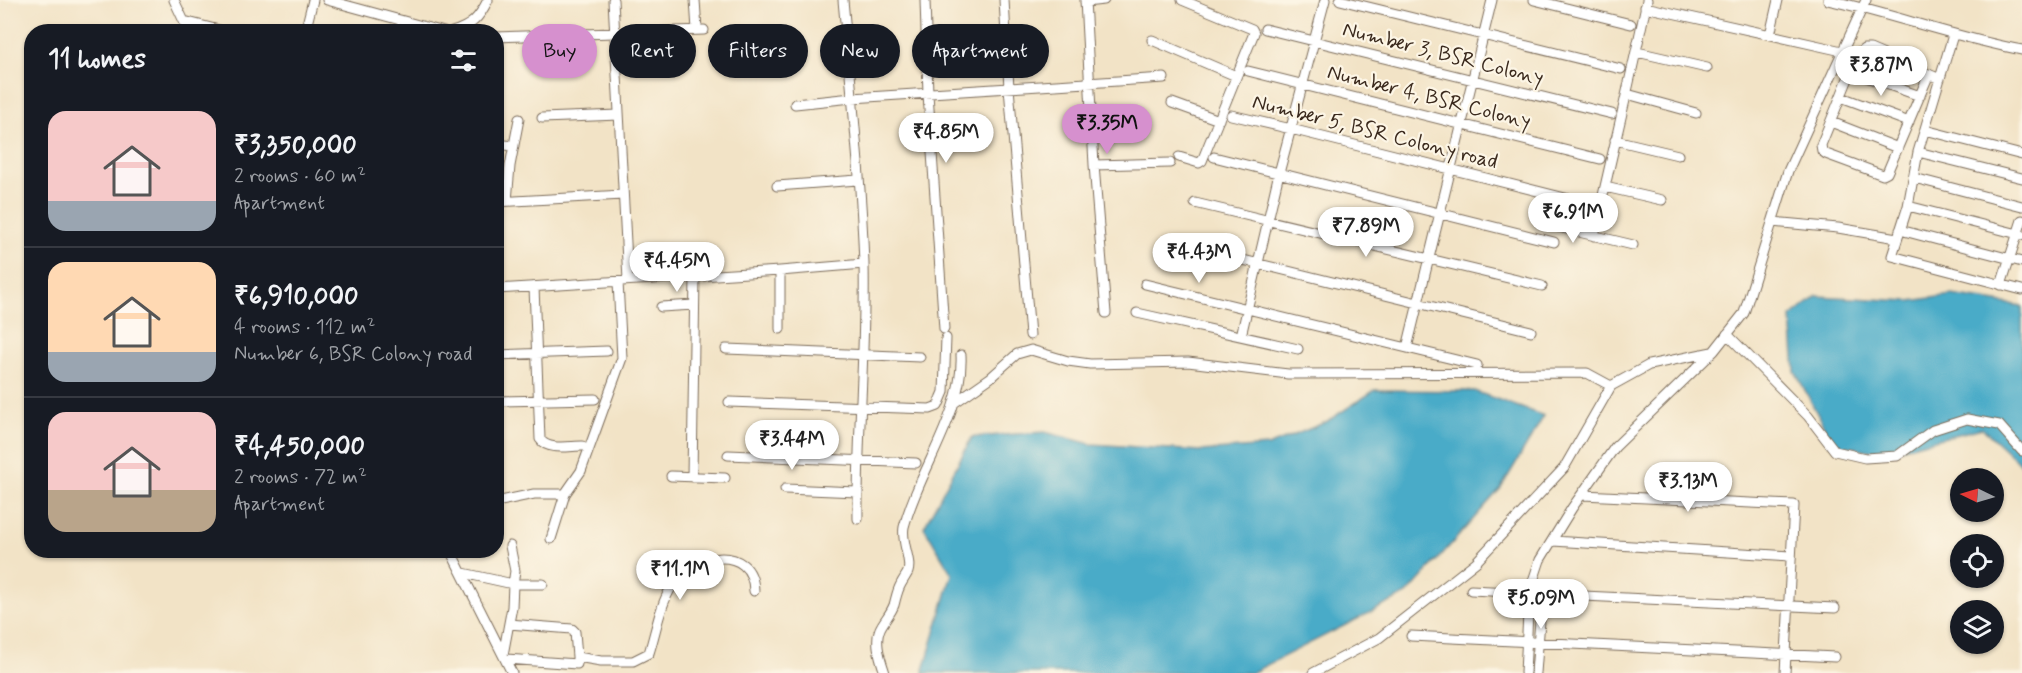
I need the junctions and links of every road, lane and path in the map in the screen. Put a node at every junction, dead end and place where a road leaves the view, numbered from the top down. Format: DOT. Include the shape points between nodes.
graph roads {
  1 [pos="174,0"];
  2 [pos="313,0"];
  3 [pos="327,0"];
  4 [pos="488,0"];
  5 [pos="613,0"];
  6 [pos="695,0"];
  7 [pos="843,0"];
  8 [pos="925,0"];
  9 [pos="1004,0"];
  10 [pos="1104,0"];
  11 [pos="1182,0"];
  12 [pos="1325,0"];
  13 [pos="1340,0"];
  14 [pos="1492,0"];
  15 [pos="1534,0"];
  16 [pos="1778,0"];
  17 [pos="1828,0"];
  18 [pos="1085,1"];
  19 [pos="1646,4"];
  20 [pos="1864,4"];
  21 [pos="184,21"];
  22 [pos="185,24"];
  23 [pos="196,24"];
  24 [pos="307,24"];
  25 [pos="415,24"];
  26 [pos="473,24"];
  27 [pos="614,24"];
  28 [pos="1631,24"];
  29 [pos="696,30"];
  30 [pos="1265,30"];
  31 [pos="609,33"];
  32 [pos="1770,34"];
  33 [pos="1953,34"];
  34 [pos="1483,35"];
  35 [pos="504,37"];
  36 [pos="1152,40"];
  37 [pos="1314,41"];
  38 [pos="2022,50"];
  39 [pos="1842,51"];
  40 [pos="1637,52"];
  41 [pos="1707,68"];
  42 [pos="1621,69"];
  43 [pos="1248,71"];
  44 [pos="1851,72"];
  45 [pos="1929,74"];
  46 [pos="1236,76"];
  47 [pos="617,78"];
  48 [pos="1164,78"];
  49 [pos="1940,79"];
  50 [pos="1473,80"];
  51 [pos="1089,82"];
  52 [pos="1303,84"];
  53 [pos="1009,88"];
  54 [pos="927,94"];
  55 [pos="1627,94"];
  56 [pos="1920,96"];
  57 [pos="1841,97"];
  58 [pos="852,98"];
  59 [pos="1173,103"];
  60 [pos="795,104"];
  61 [pos="1696,113"];
  62 [pos="1612,114"];
  63 [pos="1231,115"];
  64 [pos="619,116"];
  65 [pos="542,118"];
  66 [pos="519,119"];
  67 [pos="1219,120"];
  68 [pos="1831,122"];
  69 [pos="1909,122"];
  70 [pos="1462,124"];
  71 [pos="1291,129"];
  72 [pos="1925,130"];
  73 [pos="1615,140"];
  74 [pos="504,145"];
  75 [pos="514,146"];
  76 [pos="1898,148"];
  77 [pos="1918,152"];
  78 [pos="1678,155"];
  79 [pos="2022,155"];
  80 [pos="1179,157"];
  81 [pos="1214,157"];
  82 [pos="1600,159"];
  83 [pos="1170,163"];
  84 [pos="1094,165"];
  85 [pos="1451,169"];
  86 [pos="1279,173"];
  87 [pos="1914,178"];
  88 [pos="2022,178"];
  89 [pos="858,180"];
  90 [pos="777,186"];
  91 [pos="1605,187"];
  92 [pos="623,195"];
  93 [pos="1662,200"];
  94 [pos="504,201"];
  95 [pos="507,201"];
  96 [pos="1581,202"];
  97 [pos="1195,203"];
  98 [pos="1908,206"];
  99 [pos="2022,206"];
  100 [pos="1439,213"];
  101 [pos="1269,220"];
  102 [pos="2022,220"];
  103 [pos="1772,222"];
  104 [pos="1558,226"];
  105 [pos="1898,234"];
  106 [pos="2020,234"];
  107 [pos="1594,236"];
  108 [pos="1554,242"];
  109 [pos="1174,243"];
  110 [pos="1633,245"];
  111 [pos="2009,258"];
  112 [pos="1428,259"];
  113 [pos="2022,262"];
  114 [pos="864,264"];
  115 [pos="1258,264"];
  116 [pos="780,271"];
  117 [pos="695,276"];
  118 [pos="628,280"];
  119 [pos="618,282"];
  120 [pos="1145,284"];
  121 [pos="2001,285"];
  122 [pos="1542,286"];
  123 [pos="534,287"];
  124 [pos="504,289"];
  125 [pos="2022,290"];
  126 [pos="1419,303"];
  127 [pos="694,306"];
  128 [pos="661,307"];
  129 [pos="1247,309"];
  130 [pos="1106,312"];
  131 [pos="1137,313"];
  132 [pos="780,329"];
  133 [pos="1531,331"];
  134 [pos="1727,334"];
  135 [pos="1030,335"];
  136 [pos="1241,336"];
  137 [pos="726,348"];
  138 [pos="1407,348"];
  139 [pos="1298,349"];
  140 [pos="608,351"];
  141 [pos="1714,351"];
  142 [pos="537,354"];
  143 [pos="864,354"];
  144 [pos="504,355"];
  145 [pos="961,355"];
  146 [pos="920,357"];
  147 [pos="1477,365"];
  148 [pos="1611,386"];
  149 [pos="595,399"];
  150 [pos="504,401"];
  151 [pos="538,401"];
  152 [pos="729,402"];
  153 [pos="954,403"];
  154 [pos="861,406"];
  155 [pos="582,446"];
  156 [pos="2022,451"];
  157 [pos="728,455"];
  158 [pos="858,461"];
  159 [pos="916,463"];
  160 [pos="671,476"];
  161 [pos="692,477"];
  162 [pos="725,478"];
  163 [pos="785,489"];
  164 [pos="857,492"];
  165 [pos="565,494"];
  166 [pos="1583,495"];
  167 [pos="504,500"];
  168 [pos="858,519"];
  169 [pos="551,539"];
  170 [pos="1553,541"];
  171 [pos="510,546"];
  172 [pos="1790,556"];
  173 [pos="455,558"];
  174 [pos="463,573"];
  175 [pos="1533,583"];
  176 [pos="513,584"];
  177 [pos="543,584"];
  178 [pos="1471,590"];
  179 [pos="754,591"];
  180 [pos="1529,593"];
  181 [pos="1542,594"];
  182 [pos="1788,605"];
  183 [pos="1835,608"];
  184 [pos="509,624"];
  185 [pos="1411,636"];
  186 [pos="1527,642"];
  187 [pos="1539,643"];
  188 [pos="1786,655"];
  189 [pos="505,657"];
  190 [pos="577,657"];
  191 [pos="1834,657"];
  192 [pos="601,661"];
  193 [pos="633,661"];
  194 [pos="512,673"];
  195 [pos="599,673"];
  196 [pos="633,673"];
  197 [pos="885,673"];
  198 [pos="1313,673"];
  199 [pos="1525,673"];
  200 [pos="1536,673"];
  201 [pos="1785,673"];
  1 -- 21 [label="street"];
  2 -- 24 [label="street"];
  3 -- 25 [label="street"];
  4 -- 26 [label="street"];
  5 -- 27 [label="street"];
  6 -- 29 [label="street" via="700,30"];
  7 -- 58 [label="street"];
  8 -- 54 [label="street"];
  9 -- 53 [label="street"];
  10 -- 18 [label="street"];
  11 -- 46 [label="street" via="1252,29 1254,33"];
  12 -- 37 [label="street"];
  13 -- 34 [label="street"];
  14 -- 34 [label="street"];
  15 -- 28 [label="street"];
  16 -- 32 [label="street"];
  17 -- 20 [label="street"];
  18 -- 51 [label="street"];
  19 -- 32 [label="street"];
  19 -- 40 [label="street"];
  20 -- 33 [label="street"];
  20 -- 39 [label="street"];
  21 -- 22 [label="street"];
  21 -- 23 [label="street"];
  30 -- 37 [label="street, Number 3, BSR Colony"];
  31 -- 35 [label="street"];
  32 -- 39 [label="street"];
  33 -- 38 [label="street"];
  33 -- 49 [label="street"];
  34 -- 42 [label="street"];
  34 -- 50 [label="street"];
  36 -- 46 [label="street"];
  37 -- 50 [label="street, Number 3, BSR Colony"];
  37 -- 52 [label="street"];
  39 -- 103 [label="street" via="1788,171"];
  40 -- 41 [label="street"];
  40 -- 55 [label="street"];
  43 -- 52 [label="street, Number 4, BSR Colony"];
  44 -- 45 [label="street" via="1858,54 1870,49"];
  44 -- 56 [label="street"];
  44 -- 57 [label="street"];
  45 -- 49 [label="street"];
  45 -- 56 [label="street"];
  46 -- 67 [label="street"];
  47 -- 64 [label="street"];
  48 -- 51 [label="street"];
  49 -- 72 [label="street"];
  50 -- 62 [label="street, Number 3, BSR Colony"];
  50 -- 70 [label="street"];
  51 -- 53 [label="street"];
  51 -- 84 [label="street"];
  52 -- 70 [label="street, Number 4, BSR Colony"];
  52 -- 71 [label="street"];
  53 -- 54 [label="street"];
  53 -- 135 [label="street"];
  54 -- 58 [label="street"];
  54 -- 154 [label="street" via="945,333 944,392 938,405 930,409"];
  55 -- 61 [label="street"];
  55 -- 73 [label="street"];
  56 -- 69 [label="street"];
  57 -- 68 [label="street"];
  57 -- 69 [label="street"];
  58 -- 60 [label="street"];
  58 -- 89 [label="street"];
  59 -- 67 [label="street"];
  63 -- 71 [label="street, Number 5, BSR Colony road"];
  64 -- 65 [label="street"];
  64 -- 92 [label="street"];
  66 -- 75 [label="street"];
  67 -- 80 [label="street" via="1202,161"];
  68 -- 76 [label="street"];
  68 -- 76 [label="street" via="1821,146 1826,154 1883,175"];
  69 -- 76 [label="street"];
  70 -- 82 [label="street, Number 4, BSR Colony"];
  70 -- 85 [label="street"];
  71 -- 85 [label="street, Number 5, BSR Colony road"];
  71 -- 86 [label="street"];
  72 -- 77 [label="street"];
  72 -- 79 [label="street"];
  73 -- 78 [label="street"];
  73 -- 91 [label="street"];
  74 -- 75 [label="street"];
  75 -- 95 [label="street"];
  77 -- 87 [label="street"];
  77 -- 88 [label="street"];
  81 -- 86 [label="street"];
  83 -- 84 [label="street"];
  84 -- 130 [label="street"];
  85 -- 96 [label="street, Number 5, BSR Colony road"];
  85 -- 100 [label="street"];
  86 -- 100 [label="street"];
  86 -- 101 [label="street"];
  87 -- 98 [label="street"];
  87 -- 99 [label="street"];
  89 -- 90 [label="street"];
  89 -- 114 [label="street"];
  91 -- 93 [label="street"];
  91 -- 107 [label="street"];
  92 -- 95 [label="street"];
  92 -- 118 [label="street"];
  94 -- 95 [label="street"];
  97 -- 101 [label="street"];
  98 -- 105 [label="street"];
  98 -- 106 [label="street"];
  100 -- 108 [label="street"];
  100 -- 112 [label="street"];
  101 -- 112 [label="street"];
  101 -- 115 [label="street"];
  102 -- 106 [label="street"];
  103 -- 105 [label="street"];
  103 -- 134 [label="street" via="1744,313"];
  104 -- 107 [label="street"];
  105 -- 111 [label="street"];
  105 -- 121 [label="street" via="1892,256"];
  106 -- 111 [label="street"];
  107 -- 110 [label="street"];
  109 -- 115 [label="street"];
  111 -- 113 [label="street"];
  111 -- 121 [label="street"];
  112 -- 122 [label="street"];
  112 -- 126 [label="street"];
  114 -- 116 [label="street"];
  114 -- 143 [label="street"];
  115 -- 126 [label="street"];
  115 -- 129 [label="street"];
  116 -- 117 [label="street"];
  116 -- 132 [label="street"];
  117 -- 118 [label="street"];
  117 -- 127 [label="street"];
  118 -- 119 [label="street"];
  119 -- 123 [label="street"];
  119 -- 165 [label="street" via="622,358 581,471"];
  120 -- 129 [label="street"];
  121 -- 125 [label="street"];
  123 -- 124 [label="street"];
  123 -- 142 [label="street"];
  126 -- 133 [label="street"];
  126 -- 138 [label="street"];
  127 -- 128 [label="street"];
  127 -- 161 [label="street"];
  129 -- 136 [label="street"];
  129 -- 138 [label="street"];
  131 -- 136 [label="street"];
  134 -- 141 [label="street"];
  134 -- 156 [label="street" via="1808,416 1835,451 1865,458 1897,456 1933,430 1967,418 1999,424"];
  136 -- 139 [label="street"];
  137 -- 143 [label="street"];
  138 -- 147 [label="street"];
  140 -- 142 [label="street"];
  141 -- 148 [label="street" via="1649,365"];
  141 -- 166 [label="street" via="1614,447"];
  142 -- 144 [label="street"];
  142 -- 151 [label="street"];
  143 -- 146 [label="street"];
  143 -- 154 [label="street"];
  145 -- 153 [label="street"];
  148 -- 153 [label="street" via="1587,373 1288,374 1188,362 1090,364 1031,350 1017,354"];
  148 -- 198 [label="street" via="1564,468 1476,562 1379,638"];
  149 -- 151 [label="street"];
  150 -- 151 [label="street"];
  151 -- 155 [label="street" via="540,439 544,444"];
  152 -- 154 [label="street"];
  153 -- 197 [label="street" via="920,480 905,526 903,544 908,573 878,634"];
  154 -- 158 [label="street"];
  157 -- 158 [label="street"];
  158 -- 159 [label="street"];
  158 -- 164 [label="street"];
  160 -- 161 [label="street"];
  161 -- 162 [label="street"];
  163 -- 164 [label="street"];
  164 -- 168 [label="street"];
  165 -- 167 [label="street" via="534,494"];
  165 -- 169 [label="street"];
  166 -- 170 [label="street"];
  166 -- 172 [label="street" via="1794,505"];
  170 -- 172 [label="street"];
  170 -- 175 [label="street" via="1540,560"];
  171 -- 176 [label="street" via="515,570"];
  172 -- 182 [label="street"];
  173 -- 174 [label="street"];
  174 -- 176 [label="street"];
  174 -- 189 [label="street"];
  175 -- 180 [label="street"];
  175 -- 181 [label="street"];
  176 -- 177 [label="street"];
  176 -- 184 [label="street"];
  178 -- 180 [label="street"];
  179 -- 193 [label="street" via="754,578 744,564 730,559 709,558 688,569 672,584 649,653"];
  180 -- 186 [label="street"];
  181 -- 182 [label="street"];
  181 -- 187 [label="street"];
  182 -- 183 [label="street"];
  182 -- 188 [label="street"];
  184 -- 189 [label="street"];
  184 -- 190 [label="street" via="572,629"];
  185 -- 186 [label="street"];
  186 -- 187 [label="street"];
  186 -- 199 [label="street"];
  187 -- 188 [label="street"];
  187 -- 200 [label="street"];
  188 -- 191 [label="street"];
  188 -- 201 [label="street"];
  189 -- 190 [label="street" via="577,664"];
  189 -- 194 [label="street"];
  190 -- 192 [label="street"];
  192 -- 193 [label="street"];
  192 -- 195 [label="street"];
  193 -- 196 [label="street"];
}
